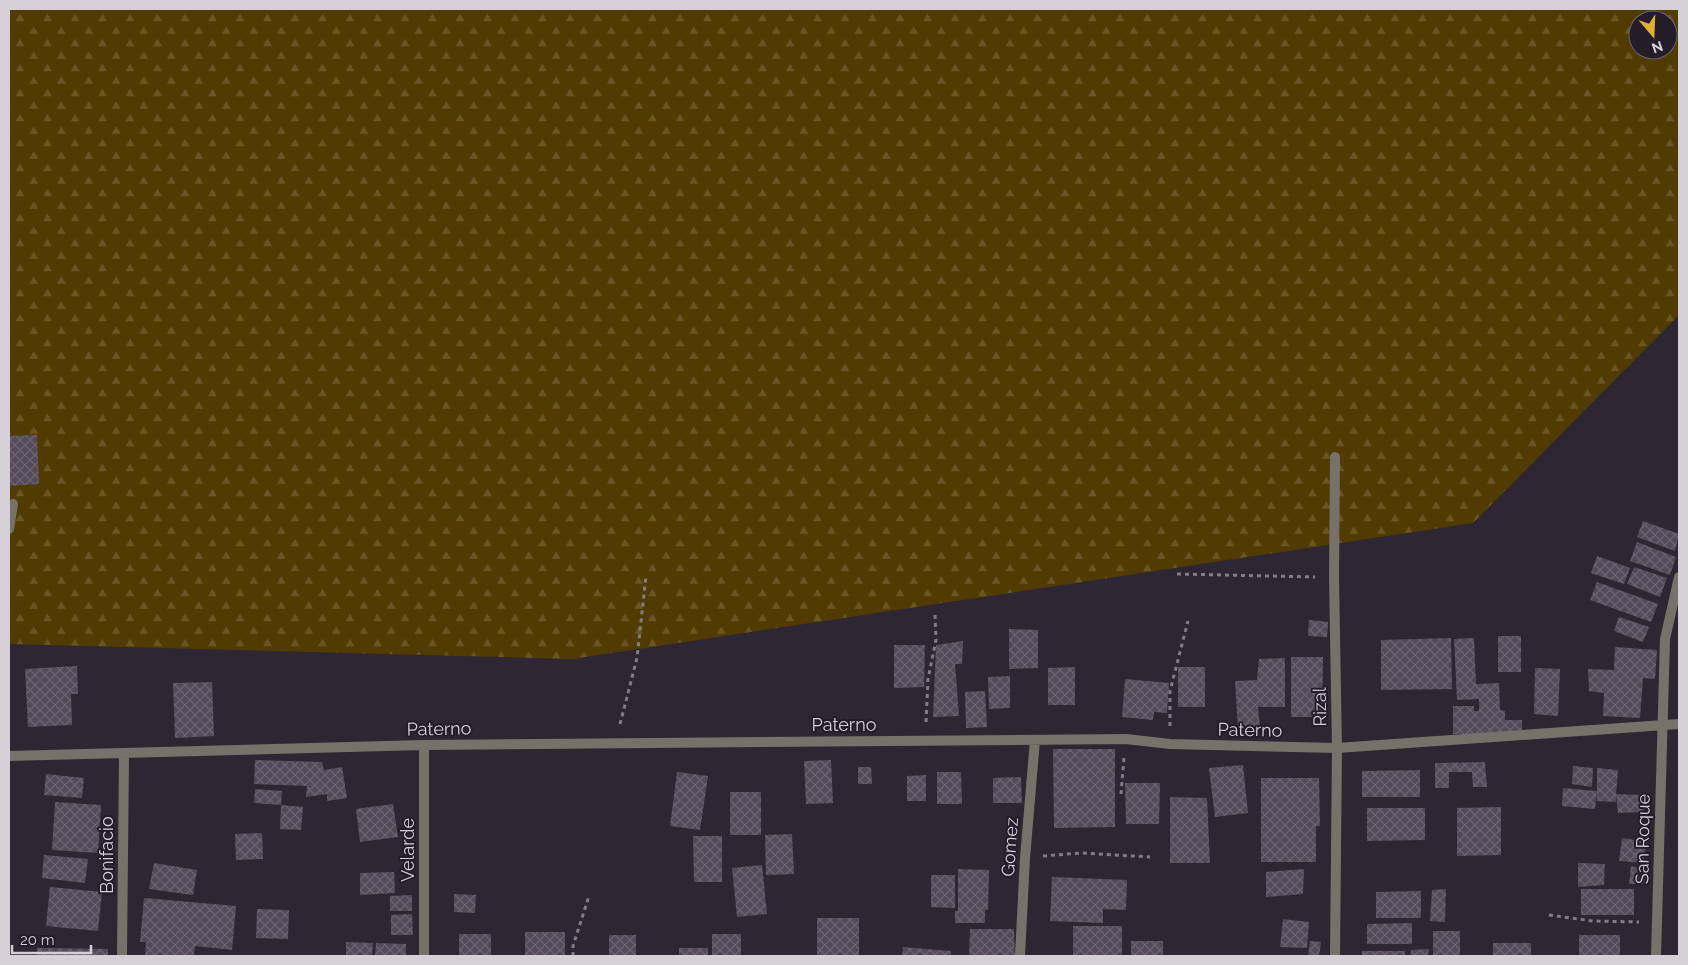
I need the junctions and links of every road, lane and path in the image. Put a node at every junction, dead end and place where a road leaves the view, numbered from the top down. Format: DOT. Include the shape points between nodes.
graph roads {
  1 [pos="1335,457"];
  2 [pos="13,504"];
  3 [pos="9,530"];
  4 [pos="1177,574"];
  5 [pos="646,576"];
  6 [pos="1334,577"];
  7 [pos="1679,577"];
  8 [pos="935,615"];
  9 [pos="1188,621"];
  10 [pos="1662,724"];
  11 [pos="1679,724"];
  12 [pos="1126,739"];
  13 [pos="925,740"];
  14 [pos="1035,740"];
  15 [pos="616,742"];
  16 [pos="1170,744"];
  17 [pos="424,745"];
  18 [pos="1337,748"];
  19 [pos="124,754"];
  20 [pos="9,756"];
  21 [pos="1121,794"];
  22 [pos="1150,857"];
  23 [pos="1025,858"];
  24 [pos="589,896"];
  25 [pos="1549,914"];
  26 [pos="1657,923"];
  27 [pos="122,956"];
  28 [pos="424,956"];
  29 [pos="573,956"];
  30 [pos="1020,956"];
  31 [pos="1335,956"];
  32 [pos="1656,956"];
  1 -- 6 [label="street, Rizal"];
  2 -- 3 [label="street"];
  4 -- 6 [label="path"];
  5 -- 15 [label="path" via="637,658"];
  6 -- 18 [label="street, Rizal"];
  7 -- 10 [label="street, San Roque" via="1665,639"];
  8 -- 13 [label="path" via="936,640 928,679"];
  9 -- 16 [label="path" via="1170,691"];
  10 -- 11 [label="street, Paterno"];
  10 -- 18 [label="street, Paterno"];
  10 -- 26 [label="street, San Roque"];
  12 -- 14 [label="street, Paterno"];
  12 -- 16 [label="street, Paterno"];
  12 -- 21 [label="path"];
  13 -- 14 [label="street, Paterno"];
  13 -- 15 [label="street, Paterno"];
  14 -- 23 [label="street, Gomez"];
  15 -- 17 [label="street, Paterno"];
  16 -- 18 [label="street, Paterno"];
  17 -- 19 [label="street, Paterno"];
  17 -- 28 [label="street, Velarde"];
  18 -- 31 [label="street, Rizal"];
  19 -- 20 [label="street, Paterno"];
  19 -- 27 [label="street, Bonifacio"];
  22 -- 23 [label="path" via="1081,853"];
  23 -- 30 [label="street, Gomez"];
  24 -- 29 [label="path"];
  25 -- 26 [label="path" via="1593,921"];
  26 -- 32 [label="street, San Roque"];
}
